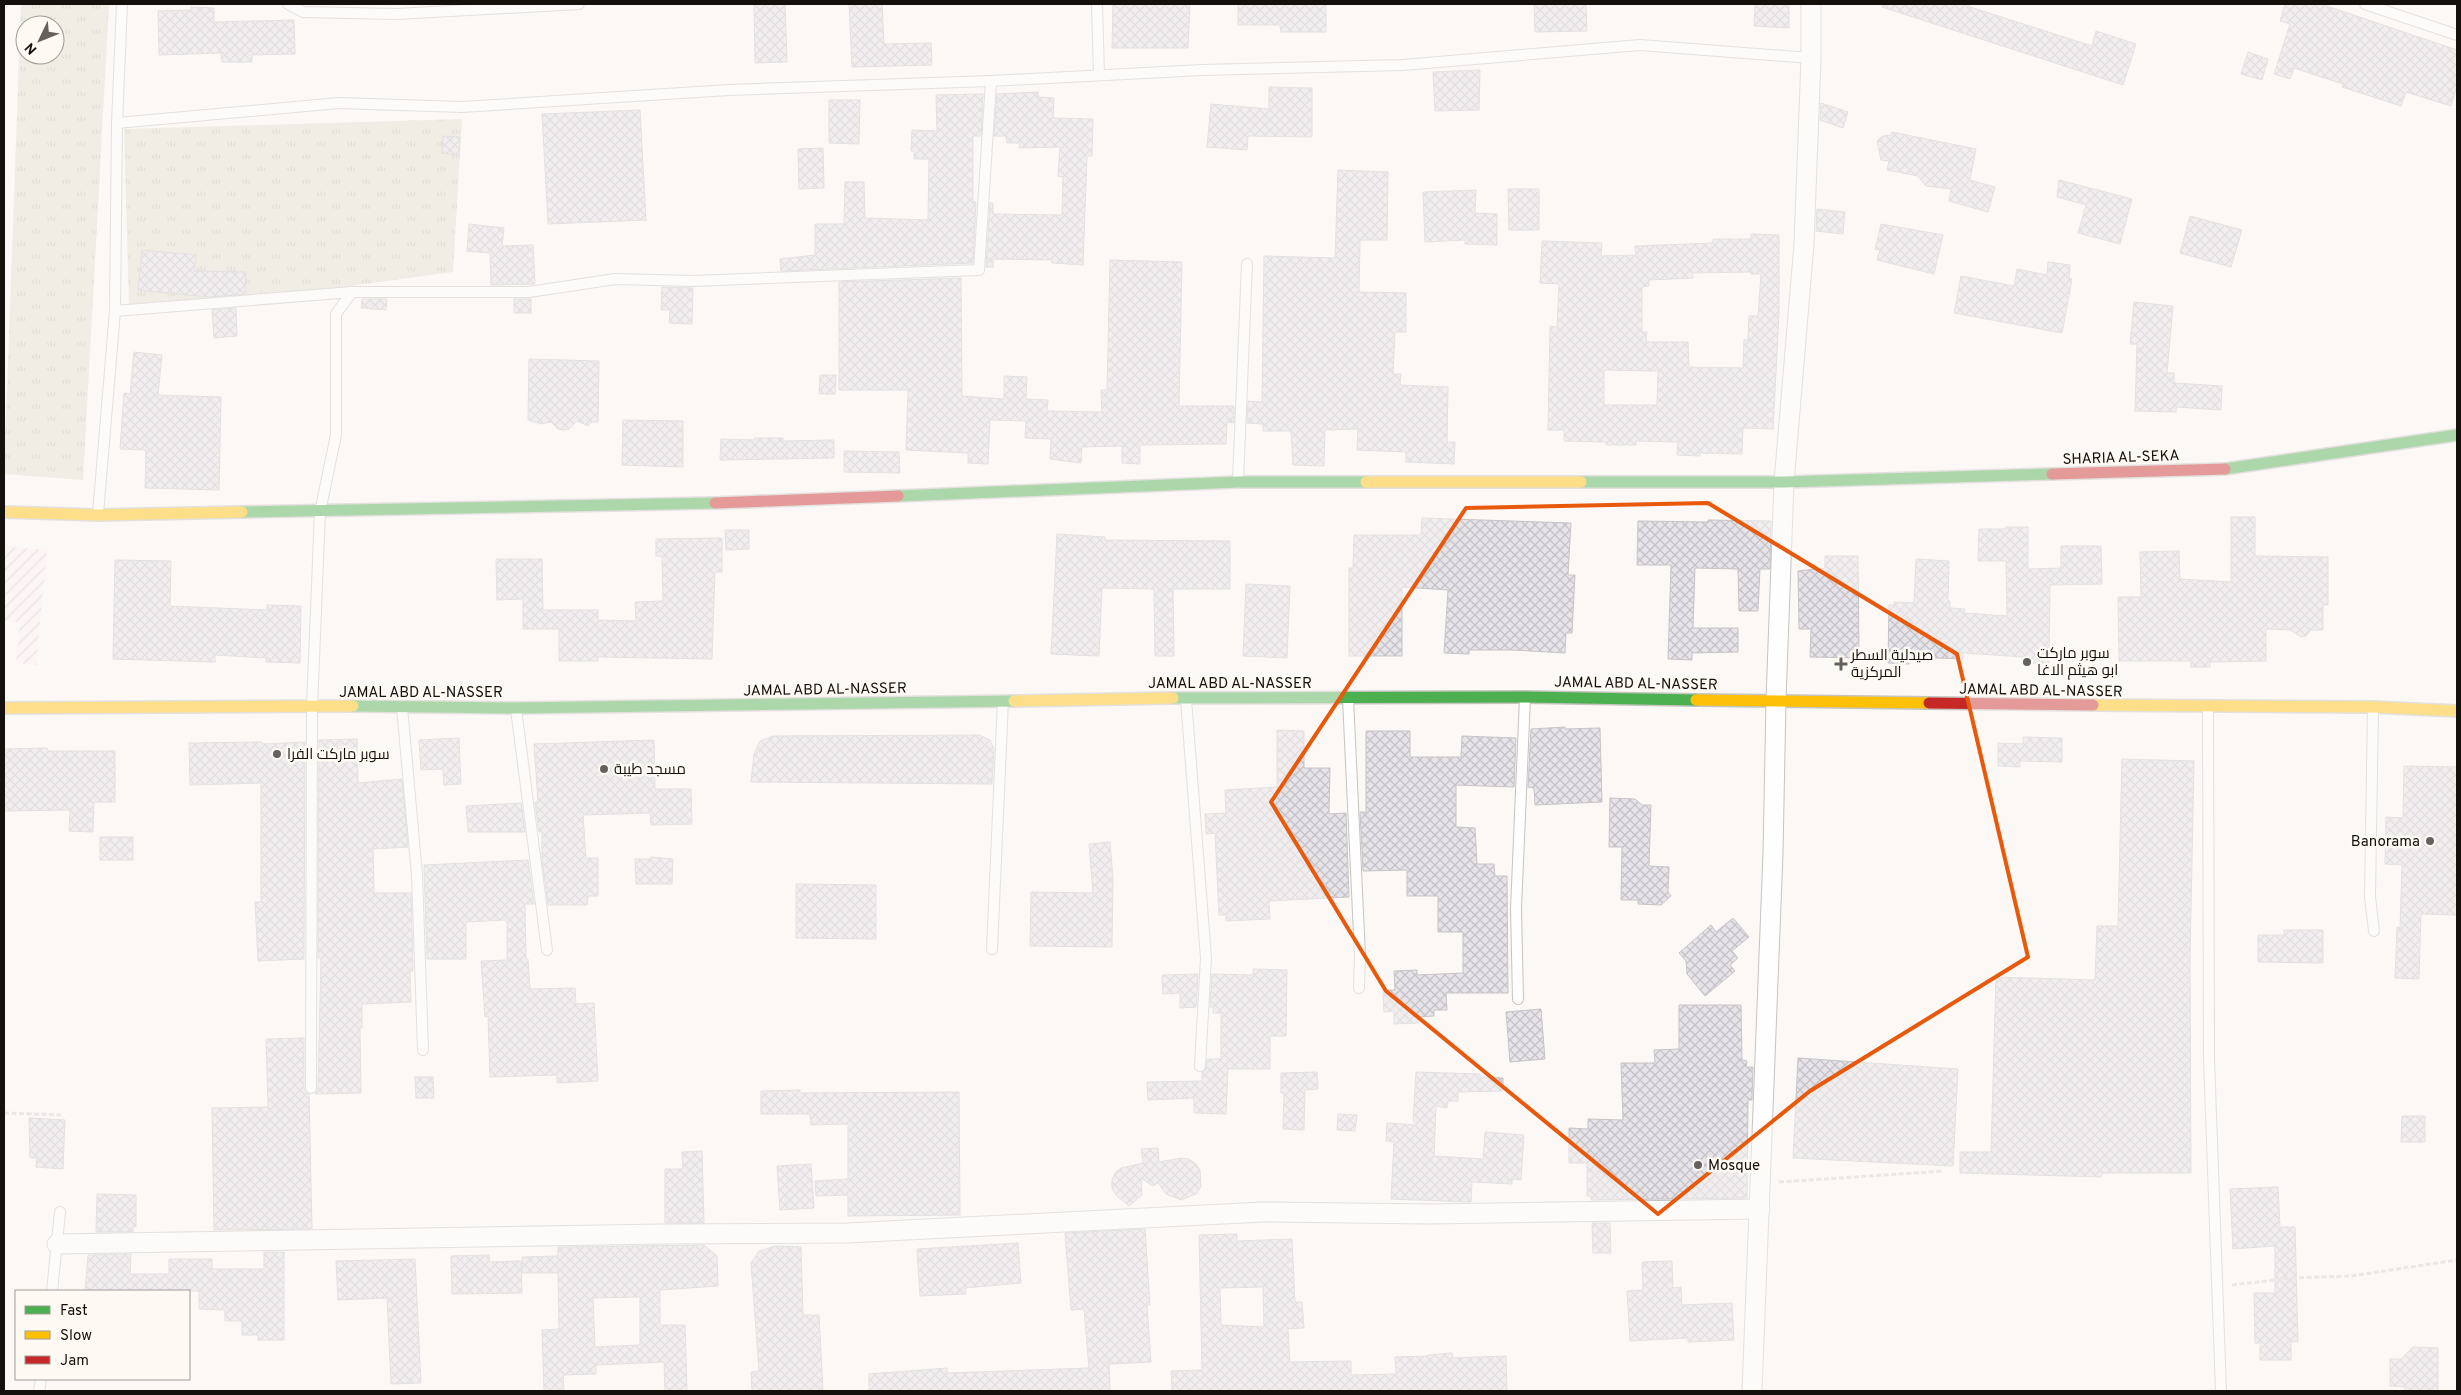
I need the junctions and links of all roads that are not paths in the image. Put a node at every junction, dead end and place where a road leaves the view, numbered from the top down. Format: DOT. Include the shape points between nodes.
graph roads {
  1 [pos="122,4"];
  2 [pos="288,4"];
  3 [pos="579,4"];
  4 [pos="1097,4"];
  5 [pos="1811,4"];
  6 [pos="2365,4"];
  7 [pos="2457,35"];
  8 [pos="1811,58"];
  9 [pos="1099,75"];
  10 [pos="991,81"];
  11 [pos="116,123"];
  12 [pos="1247,264"];
  13 [pos="352,292"];
  14 [pos="115,311"];
  15 [pos="2457,435"];
  16 [pos="1238,482"];
  17 [pos="1784,482"];
  18 [pos="4,512"];
  19 [pos="320,512"];
  20 [pos="98,516"];
  21 [pos="1525,697"];
  22 [pos="1186,698"];
  23 [pos="1348,698"];
  24 [pos="1003,700"];
  25 [pos="1776,700"];
  26 [pos="401,706"];
  27 [pos="312,707"];
  28 [pos="2208,707"];
  29 [pos="2373,707"];
  30 [pos="4,708"];
  31 [pos="516,708"];
  32 [pos="2457,712"];
  33 [pos="2374,931"];
  34 [pos="992,949"];
  35 [pos="548,950"];
  36 [pos="1359,988"];
  37 [pos="1518,999"];
  38 [pos="423,1050"];
  39 [pos="1200,1066"];
  40 [pos="311,1088"];
  41 [pos="1760,1209"];
  42 [pos="60,1212"];
  43 [pos="57,1244"];
  44 [pos="52,1290"];
  45 [pos="1752,1391"];
  46 [pos="2220,1391"];
  1 -- 11 [label="lane"];
  2 -- 3 [label="lane" via="303,12 396,14"];
  4 -- 9 [label="lane"];
  5 -- 8 [label="street"];
  6 -- 7 [label="lane"];
  8 -- 9 [label="lane" via="1640,45 1403,65"];
  8 -- 17 [label="street" via="1804,244"];
  9 -- 10 [label="lane"];
  10 -- 11 [label="lane" via="729,90 462,107 339,103"];
  10 -- 13 [label="lane" via="979,270 694,281 615,279 529,292"];
  11 -- 14 [label="lane"];
  12 -- 16 [label="lane"];
  13 -- 14 [label="lane"];
  13 -- 19 [label="lane" via="336,314 336,435"];
  14 -- 20 [label="lane"];
  15 -- 17 [label="main road, SHARIA AL-SEKA" via="2232,469"];
  16 -- 17 [label="main road, SHARIA AL-SEKA"];
  16 -- 19 [label="main road, SHARIA AL-SEKA" via="792,501"];
  17 -- 25 [label="street"];
  18 -- 20 [label="main road, SHARIA AL-SEKA"];
  19 -- 20 [label="main road, SHARIA AL-SEKA"];
  19 -- 27 [label="lane"];
  21 -- 23 [label="main road, JAMAL ABD AL-NASSER"];
  21 -- 25 [label="main road, JAMAL ABD AL-NASSER"];
  21 -- 37 [label="lane" via="1516,910"];
  22 -- 23 [label="main road, JAMAL ABD AL-NASSER"];
  22 -- 24 [label="main road, JAMAL ABD AL-NASSER"];
  22 -- 39 [label="lane" via="1206,958"];
  23 -- 36 [label="lane"];
  24 -- 31 [label="main road, JAMAL ABD AL-NASSER"];
  24 -- 34 [label="lane"];
  25 -- 28 [label="main road, JAMAL ABD AL-NASSER"];
  25 -- 41 [label="street"];
  26 -- 27 [label="main road, JAMAL ABD AL-NASSER"];
  26 -- 31 [label="main road, JAMAL ABD AL-NASSER"];
  26 -- 38 [label="lane" via="417,876"];
  27 -- 30 [label="main road, JAMAL ABD AL-NASSER"];
  27 -- 40 [label="lane"];
  28 -- 29 [label="main road, JAMAL ABD AL-NASSER"];
  28 -- 46 [label="lane" via="2209,1059"];
  29 -- 32 [label="main road, JAMAL ABD AL-NASSER"];
  29 -- 33 [label="lane" via="2370,897"];
  31 -- 35 [label="lane"];
  41 -- 43 [label="street" via="1430,1214 1263,1212 847,1233"];
  41 -- 45 [label="street"];
  42 -- 43 [label="lane"];
  43 -- 44 [label="lane"];
}
